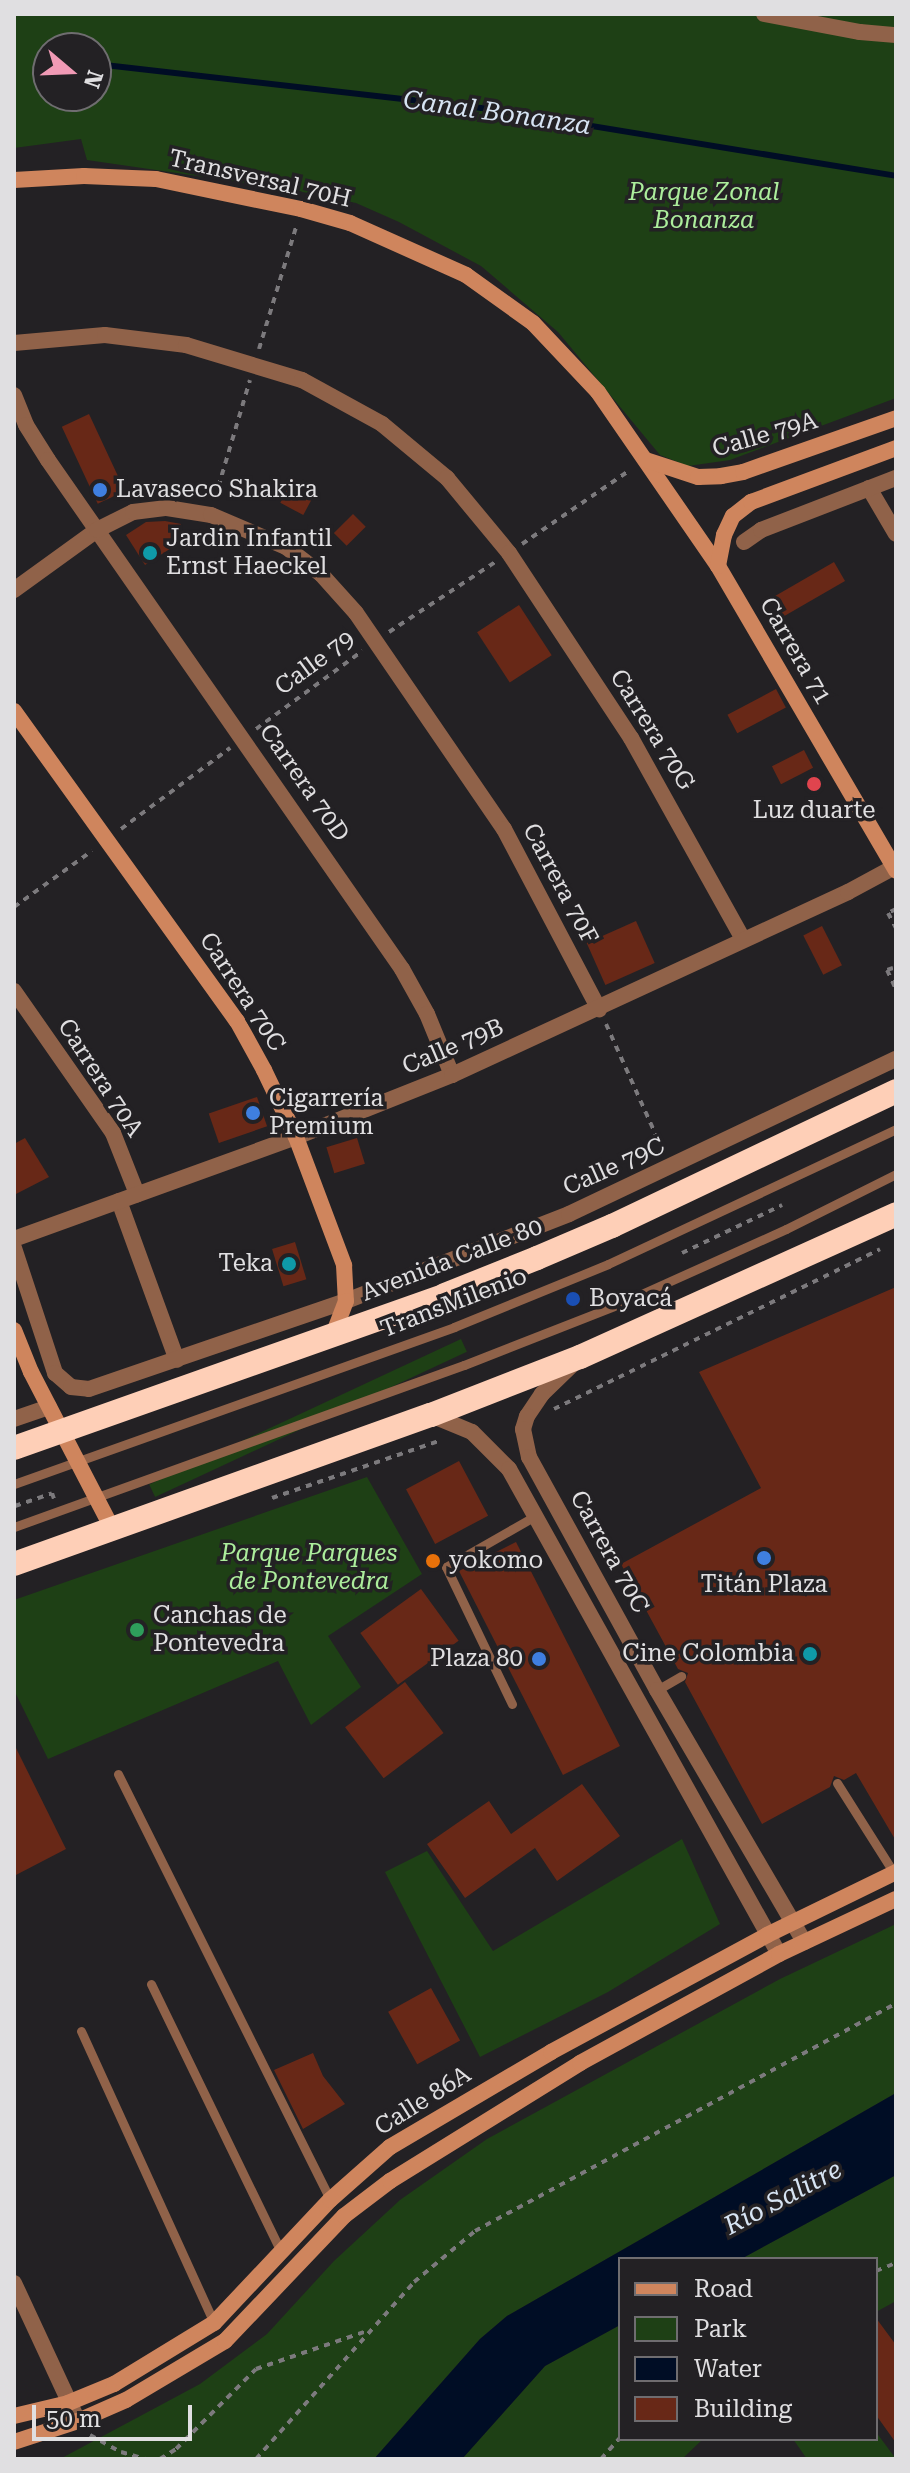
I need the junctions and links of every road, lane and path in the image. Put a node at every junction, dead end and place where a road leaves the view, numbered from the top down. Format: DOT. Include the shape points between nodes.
graph roads {
  1 [pos="764,14"];
  2 [pos="896,35"];
  3 [pos="14,180"];
  4 [pos="14,343"];
  5 [pos="14,395"];
  6 [pos="896,418"];
  7 [pos="896,448"];
  8 [pos="646,460"];
  9 [pos="896,478"];
  10 [pos="869,488"];
  11 [pos="97,530"];
  12 [pos="896,534"];
  13 [pos="744,542"];
  14 [pos="509,553"];
  15 [pos="718,566"];
  16 [pos="14,590"];
  17 [pos="376,641"];
  18 [pos="14,711"];
  19 [pos="244,738"];
  20 [pos="108,839"];
  21 [pos="895,868"];
  22 [pos="14,907"];
  23 [pos="896,909"];
  24 [pos="896,928"];
  25 [pos="743,939"];
  26 [pos="896,974"];
  27 [pos="896,989"];
  28 [pos="14,991"];
  29 [pos="599,1009"];
  30 [pos="896,1059"];
  31 [pos="452,1075"];
  32 [pos="896,1091"];
  33 [pos="896,1129"];
  34 [pos="296,1137"];
  35 [pos="671,1167"];
  36 [pos="896,1174"];
  37 [pos="137,1194"];
  38 [pos="119,1201"];
  39 [pos="782,1205"];
  40 [pos="896,1214"];
  41 [pos="14,1239"];
  42 [pos="14,1248"];
  43 [pos="682,1253"];
  44 [pos="346,1301"];
  45 [pos="14,1330"];
  46 [pos="333,1335"];
  47 [pos="580,1357"];
  48 [pos="177,1360"];
  49 [pos="49,1407"];
  50 [pos="431,1415"];
  51 [pos="14,1419"];
  52 [pos="62,1431"];
  53 [pos="14,1448"];
  54 [pos="77,1460"];
  55 [pos="14,1484"];
  56 [pos="52,1493"];
  57 [pos="97,1497"];
  58 [pos="14,1502"];
  59 [pos="535,1516"];
  60 [pos="14,1527"];
  61 [pos="113,1530"];
  62 [pos="14,1564"];
  63 [pos="681,1676"];
  64 [pos="657,1690"];
  65 [pos="512,1704"];
  66 [pos="118,1774"];
  67 [pos="837,1783"];
  68 [pos="895,1872"];
  69 [pos="896,1899"];
  70 [pos="792,1922"];
  71 [pos="767,1935"];
  72 [pos="804,1942"];
  73 [pos="779,1954"];
  74 [pos="151,1984"];
  75 [pos="896,2003"];
  76 [pos="81,2031"];
  77 [pos="330,2200"];
  78 [pos="280,2250"];
  79 [pos="14,2283"];
  80 [pos="214,2323"];
  81 [pos="372,2329"];
  82 [pos="68,2403"];
  83 [pos="14,2416"];
  84 [pos="83,2427"];
  85 [pos="618,2440"];
  86 [pos="14,2442"];
  87 [pos="146,2459"];
  88 [pos="160,2459"];
  89 [pos="256,2459"];
  90 [pos="601,2459"];
  1 -- 2 [label="street"];
  3 -- 8 [label="street, Transversal 70H" via="156,179 350,223 466,275 533,323 598,392"];
  4 -- 14 [label="street, Carrera 70G" via="105,335 145,339 186,345 302,380 382,424 447,478"];
  5 -- 11 [label="street, Carrera 70D" via="26,425"];
  6 -- 8 [label="street, Calle 79A" via="721,476 698,477"];
  7 -- 15 [label="street" via="751,502 733,516"];
  8 -- 14 [label="path, Calle 79"];
  8 -- 15 [label="street, Carrera 71"];
  9 -- 10 [label="street"];
  10 -- 12 [label="street"];
  10 -- 13 [label="street" via="761,530"];
  11 -- 16 [label="street, Carrera 70F"];
  11 -- 17 [label="street, Carrera 70F" via="133,512 167,508 211,515 286,547 321,574"];
  11 -- 19 [label="street, Carrera 70D"];
  14 -- 17 [label="path, Calle 79"];
  14 -- 25 [label="street, Carrera 70G" via="631,738"];
  15 -- 21 [label="street, Carrera 71"];
  17 -- 19 [label="path, Calle 79"];
  17 -- 29 [label="street, Carrera 70F" via="504,829"];
  18 -- 20 [label="street, Carrera 70C"];
  19 -- 20 [label="path, Calle 79"];
  19 -- 31 [label="street, Carrera 70D" via="402,969"];
  20 -- 22 [label="path, Calle 79"];
  20 -- 34 [label="street, Carrera 70C" via="237,1021"];
  21 -- 25 [label="street, Calle 79B"];
  23 -- 24 [label="path" via="888,913"];
  25 -- 29 [label="street, Calle 79B"];
  26 -- 27 [label="path" via="893,968 887,970"];
  28 -- 37 [label="street, Carrera 70A" via="113,1133"];
  29 -- 31 [label="street, Calle 79B"];
  29 -- 35 [label="path"];
  30 -- 35 [label="street, Calle 79C"];
  31 -- 34 [label="street, Calle 79B"];
  32 -- 46 [label="highway, Avenida Calle 80" via="599,1232"];
  33 -- 54 [label="lane, TransMilenio" via="623,1258 454,1327"];
  34 -- 37 [label="street, Calle 79B"];
  34 -- 44 [label="street, Carrera 70C" via="344,1265"];
  35 -- 44 [label="street, Calle 79C"];
  36 -- 57 [label="lane" via="617,1305"];
  37 -- 38 [label="street, Calle 79B"];
  38 -- 41 [label="street, Calle 79B"];
  38 -- 48 [label="street"];
  39 -- 43 [label="path"];
  40 -- 47 [label="highway"];
  42 -- 48 [label="street, Calle 79C" via="55,1373 71,1387 89,1389"];
  44 -- 46 [label="street, Carrera 70C"];
  44 -- 48 [label="street, Calle 79C"];
  45 -- 49 [label="street"];
  46 -- 52 [label="highway, Avenida Calle 80"];
  47 -- 50 [label="highway"];
  47 -- 64 [label="street, Carrera 70C" via="527,1416 525,1442"];
  49 -- 51 [label="street"];
  49 -- 52 [label="street"];
  50 -- 59 [label="street, Carrera 70C" via="453,1421 488,1445 509,1469"];
  50 -- 61 [label="highway"];
  52 -- 53 [label="highway, Avenida Calle 80"];
  52 -- 54 [label="street"];
  54 -- 55 [label="lane, TransMilenio"];
  54 -- 57 [label="street"];
  56 -- 58 [label="path" via="15,1506"];
  57 -- 60 [label="lane"];
  57 -- 61 [label="street"];
  59 -- 65 [label="lane" via="446,1567"];
  59 -- 71 [label="street, Carrera 70C"];
  61 -- 62 [label="highway"];
  63 -- 64 [label="lane"];
  64 -- 70 [label="street, Carrera 70C"];
  66 -- 77 [label="lane"];
  67 -- 68 [label="lane"];
  68 -- 70 [label="street, Calle 86A"];
  69 -- 72 [label="street, Calle 86A"];
  70 -- 71 [label="street, Calle 86A"];
  70 -- 72 [label="street, Carrera 70C"];
  71 -- 73 [label="street, Carrera 70C"];
  71 -- 77 [label="street, Calle 86A" via="390,2147"];
  72 -- 73 [label="street, Calle 86A"];
  73 -- 84 [label="street, Calle 86A" via="580,2063 390,2181 344,2216 225,2341"];
  74 -- 78 [label="lane"];
  75 -- 81 [label="path" via="475,2231 414,2282"];
  76 -- 80 [label="lane"];
  77 -- 78 [label="street, Calle 86A"];
  78 -- 80 [label="street, Calle 86A"];
  79 -- 82 [label="street"];
  80 -- 82 [label="street, Calle 86A" via="114,2384"];
  81 -- 88 [label="path" via="256,2369"];
  81 -- 89 [label="path"];
  82 -- 83 [label="street, Calle 86A"];
  82 -- 84 [label="street"];
  84 -- 86 [label="street, Calle 86A"];
  84 -- 87 [label="path" via="121,2452"];
  85 -- 90 [label="path"];
}
